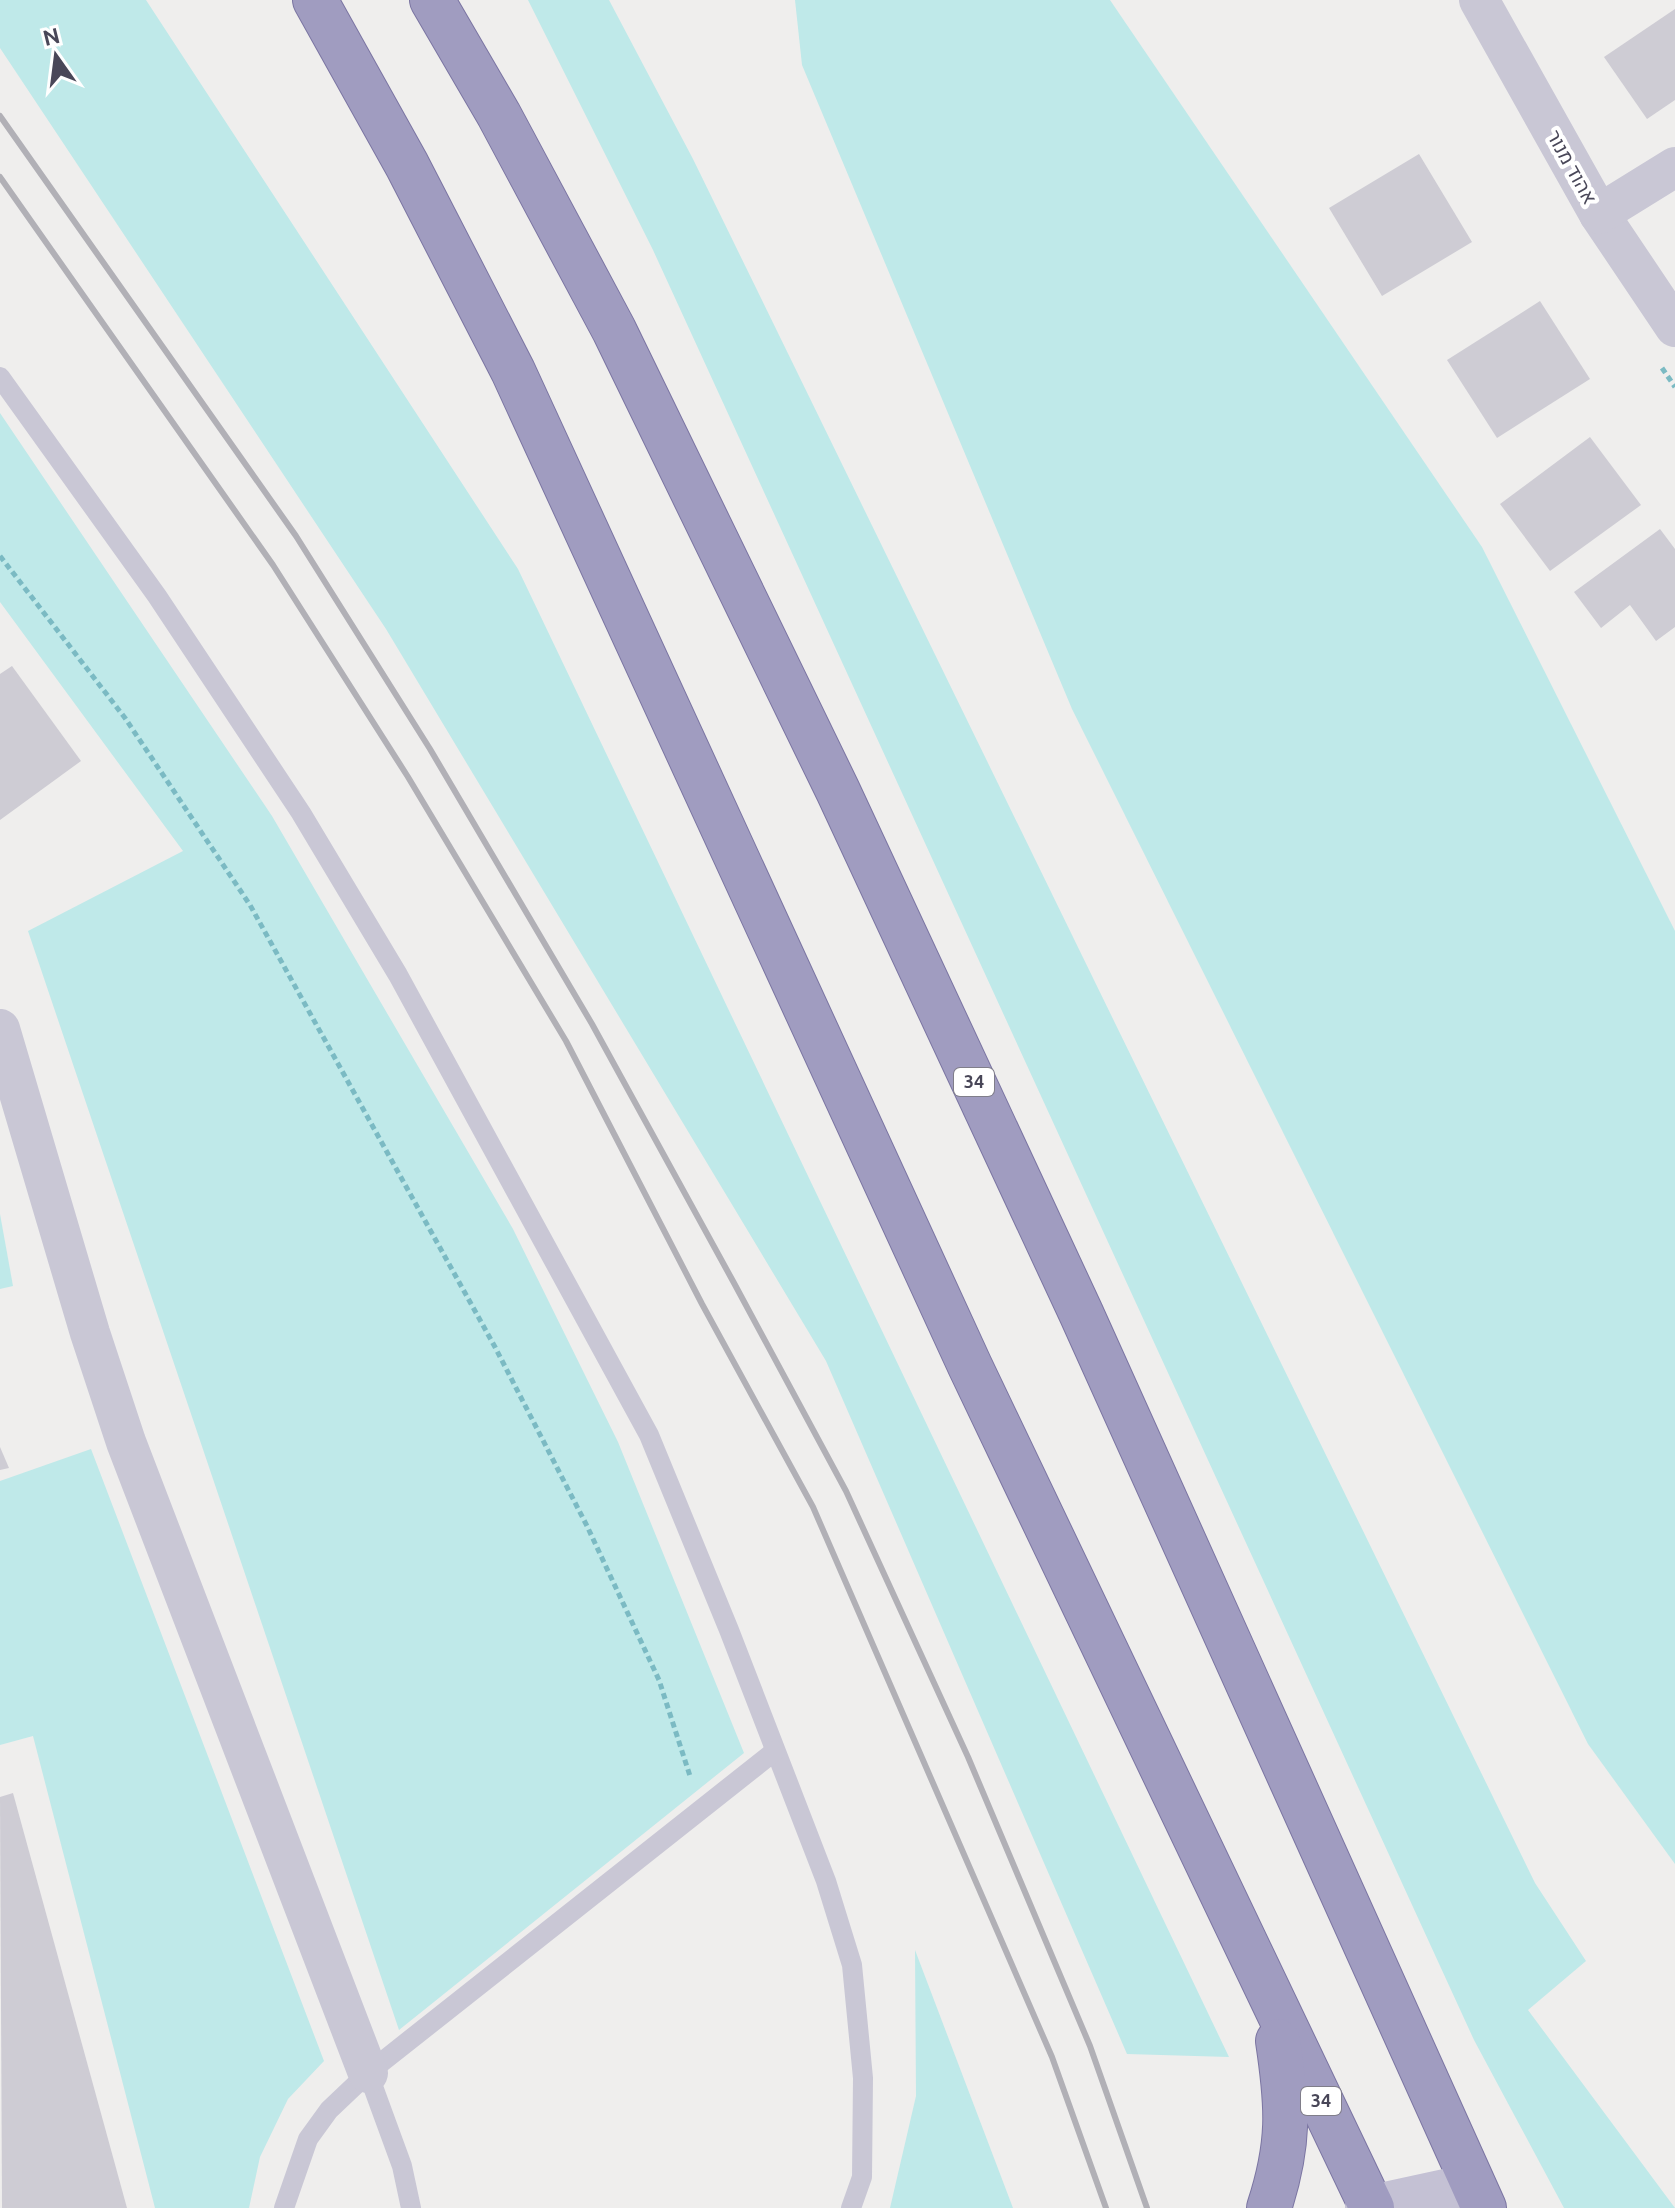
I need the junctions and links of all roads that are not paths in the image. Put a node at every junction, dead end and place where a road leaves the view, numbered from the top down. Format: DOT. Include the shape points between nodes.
graph roads {
  1 [pos="315,0"];
  2 [pos="432,0"];
  3 [pos="1479,0"];
  4 [pos="1675,167"];
  5 [pos="1599,214"];
  6 [pos="1675,327"];
  7 [pos="0,377"];
  8 [pos="0,1029"];
  9 [pos="775,1751"];
  10 [pos="1271,1995"];
  11 [pos="368,2073"];
  12 [pos="1468,2200"];
  13 [pos="1370,2207"];
  14 [pos="284,2208"];
  15 [pos="411,2208"];
  16 [pos="851,2208"];
  17 [pos="1269,2208"];
  1 -- 10 [label="highway, 34" via="513,371 963,1351"];
  2 -- 12 [label="highway, 34" via="614,330 838,791 1081,1313"];
  3 -- 5 [label="street, אהוד מנור"];
  4 -- 5 [label="street"];
  5 -- 6 [label="street, אהוד מנור"];
  7 -- 9 [label="lane" via="157,596 301,813 398,975 649,1435"];
  8 -- 11 [label="street" via="126,1442"];
  9 -- 11 [label="lane"];
  9 -- 16 [label="lane" via="852,1965 863,2078 862,2177"];
  10 -- 13 [label="highway, 34"];
  10 -- 17 [label="highway" via="1287,2098 1287,2134"];
  11 -- 14 [label="lane" via="308,2139"];
  11 -- 15 [label="lane" via="402,2166"];
  12 -- 13 [label="main road"];
}
